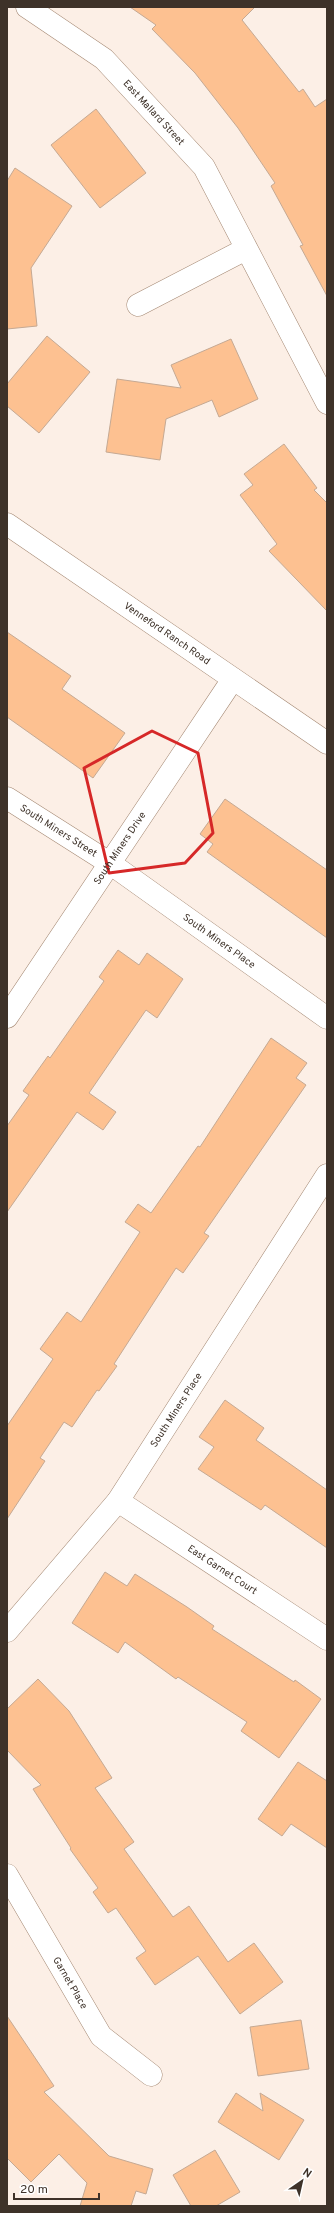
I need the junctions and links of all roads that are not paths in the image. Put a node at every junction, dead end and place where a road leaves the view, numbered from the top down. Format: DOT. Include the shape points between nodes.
graph roads {
  1 [pos="27,7"];
  2 [pos="246,248"];
  3 [pos="138,305"];
  4 [pos="327,402"];
  5 [pos="7,524"];
  6 [pos="234,679"];
  7 [pos="327,743"];
  8 [pos="7,798"];
  9 [pos="111,864"];
  10 [pos="7,1017"];
  11 [pos="327,1018"];
  12 [pos="327,1174"];
  13 [pos="118,1501"];
  14 [pos="7,1631"];
  15 [pos="327,1639"];
  16 [pos="7,1874"];
  17 [pos="151,2075"];
  1 -- 2 [label="street, East Mallard Street" via="104,59 204,167"];
  2 -- 3 [label="street"];
  2 -- 4 [label="street, East Mallard Street"];
  5 -- 6 [label="street, Venneford Ranch Road"];
  6 -- 7 [label="street, Venneford Ranch Road"];
  6 -- 9 [label="street, South Miners Drive"];
  8 -- 9 [label="street, South Miners Street"];
  9 -- 10 [label="street, South Miners Drive"];
  9 -- 11 [label="street, South Miners Place"];
  12 -- 13 [label="street, South Miners Place"];
  13 -- 14 [label="street, South Miners Place"];
  13 -- 15 [label="street, East Garnet Court"];
  16 -- 17 [label="street, Garnet Place" via="101,2036"];
}
